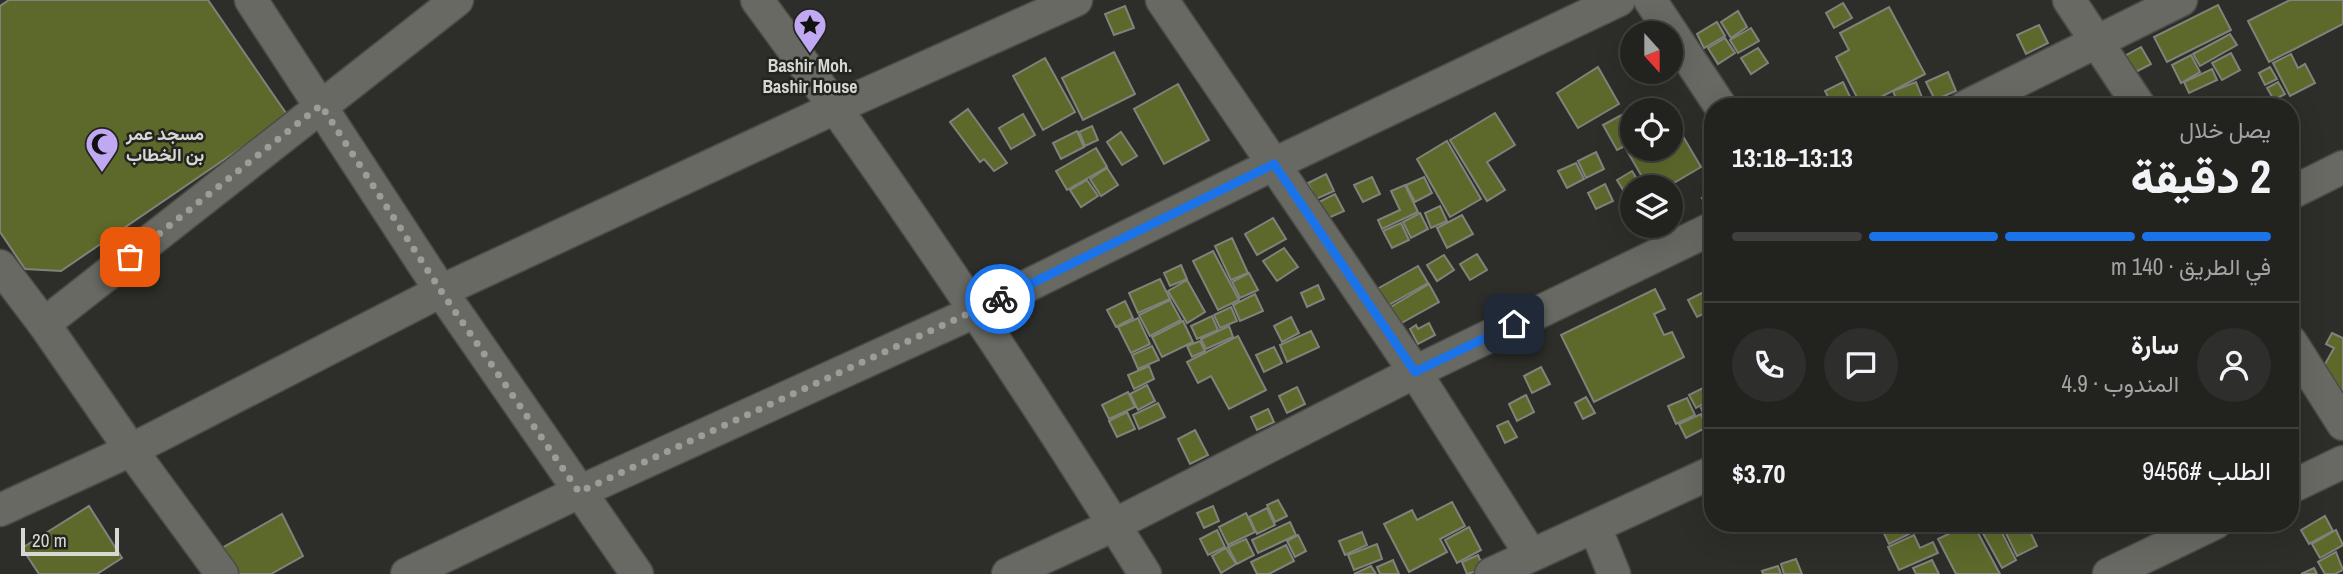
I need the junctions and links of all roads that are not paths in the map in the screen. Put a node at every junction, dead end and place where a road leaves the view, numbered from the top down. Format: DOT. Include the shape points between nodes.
graph roads {
  1 [pos="251,0"];
  2 [pos="457,0"];
  3 [pos="757,0"];
  4 [pos="1076,0"];
  5 [pos="1162,0"];
  6 [pos="1619,0"];
  7 [pos="1650,0"];
  8 [pos="2068,0"];
  9 [pos="2181,0"];
  10 [pos="2098,43"];
  11 [pos="1715,98"];
  12 [pos="1984,98"];
  13 [pos="2134,98"];
  14 [pos="321,105"];
  15 [pos="836,107"];
  16 [pos="1274,164"];
  17 [pos="2343,167"];
  18 [pos="2299,189"];
  19 [pos="1704,232"];
  20 [pos="0,265"];
  21 [pos="441,291"];
  22 [pos="974,312"];
  23 [pos="44,324"];
  24 [pos="2299,355"];
  25 [pos="1415,372"];
  26 [pos="2343,424"];
  27 [pos="131,450"];
  28 [pos="2343,462"];
  29 [pos="1704,476"];
  30 [pos="2299,483"];
  31 [pos="579,492"];
  32 [pos="0,510"];
  33 [pos="1114,525"];
  34 [pos="1595,527"];
  35 [pos="2197,532"];
  36 [pos="1531,555"];
  37 [pos="222,574"];
  38 [pos="407,574"];
  39 [pos="637,574"];
  40 [pos="1008,574"];
  41 [pos="1145,574"];
  42 [pos="1491,574"];
  43 [pos="1614,574"];
  44 [pos="2109,574"];
  1 -- 14 [label="street"];
  2 -- 14 [label="street"];
  3 -- 15 [label="street"];
  4 -- 15 [label="street"];
  5 -- 16 [label="street"];
  6 -- 16 [label="street"];
  7 -- 11 [label="street"];
  8 -- 10 [label="street"];
  9 -- 10 [label="street"];
  10 -- 12 [label="street"];
  10 -- 13 [label="street"];
  14 -- 21 [label="street"];
  14 -- 23 [label="street"];
  15 -- 21 [label="street"];
  15 -- 22 [label="street"];
  16 -- 22 [label="street"];
  16 -- 25 [label="street"];
  17 -- 18 [label="street"];
  19 -- 25 [label="street"];
  20 -- 23 [label="street"];
  21 -- 27 [label="street"];
  21 -- 31 [label="street"];
  22 -- 31 [label="street"];
  22 -- 33 [label="street"];
  23 -- 27 [label="street"];
  24 -- 26 [label="street"];
  25 -- 33 [label="street"];
  25 -- 36 [label="street"];
  27 -- 32 [label="street"];
  27 -- 37 [label="street"];
  28 -- 30 [label="street"];
  29 -- 34 [label="street"];
  31 -- 38 [label="street"];
  31 -- 39 [label="street"];
  33 -- 40 [label="street"];
  33 -- 41 [label="street"];
  34 -- 36 [label="street"];
  34 -- 43 [label="street"];
  35 -- 44 [label="street"];
  36 -- 42 [label="street"];
}
